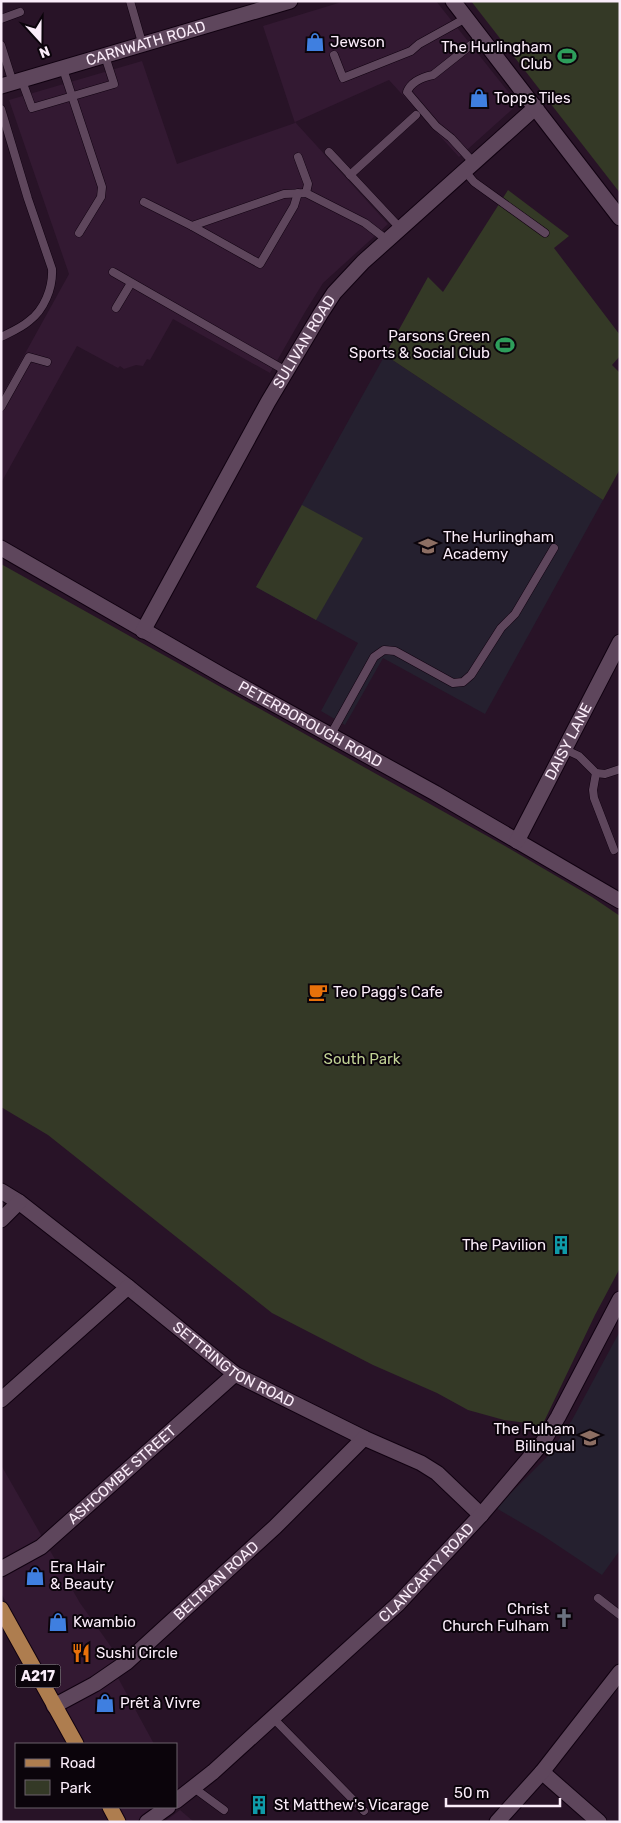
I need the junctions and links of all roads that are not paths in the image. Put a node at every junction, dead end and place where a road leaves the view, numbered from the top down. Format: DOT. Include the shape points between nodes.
graph roads {
  1 [pos="130,1"];
  2 [pos="290,1"];
  3 [pos="453,1"];
  4 [pos="258,6"];
  5 [pos="20,12"];
  6 [pos="466,18"];
  7 [pos="1,19"];
  8 [pos="481,38"];
  9 [pos="1,45"];
  10 [pos="143,46"];
  11 [pos="334,55"];
  12 [pos="105,56"];
  13 [pos="63,69"];
  14 [pos="12,83"];
  15 [pos="74,96"];
  16 [pos="536,107"];
  17 [pos="1,109"];
  18 [pos="416,115"];
  19 [pos="329,152"];
  20 [pos="298,157"];
  21 [pos="469,166"];
  22 [pos="350,175"];
  23 [pos="302,193"];
  24 [pos="144,202"];
  25 [pos="620,218"];
  26 [pos="192,226"];
  27 [pos="400,228"];
  28 [pos="79,233"];
  29 [pos="545,233"];
  30 [pos="387,240"];
  31 [pos="112,272"];
  32 [pos="131,283"];
  33 [pos="116,308"];
  34 [pos="1,337"];
  35 [pos="47,362"];
  36 [pos="286,371"];
  37 [pos="1,408"];
  38 [pos="1,548"];
  39 [pos="554,548"];
  40 [pos="143,631"];
  41 [pos="620,642"];
  42 [pos="330,736"];
  43 [pos="564,749"];
  44 [pos="620,769"];
  45 [pos="596,773"];
  46 [pos="517,841"];
  47 [pos="614,850"];
  48 [pos="620,902"];
  49 [pos="1,1191"];
  50 [pos="19,1202"];
  51 [pos="1,1220"];
  52 [pos="128,1287"];
  53 [pos="620,1299"];
  54 [pos="235,1374"];
  55 [pos="1,1400"];
  56 [pos="364,1438"];
  57 [pos="481,1515"];
  58 [pos="1,1569"];
  59 [pos="598,1598"];
  60 [pos="1,1609"];
  61 [pos="620,1615"];
  62 [pos="620,1672"];
  63 [pos="54,1706"];
  64 [pos="273,1718"];
  65 [pos="75,1743"];
  66 [pos="542,1772"];
  67 [pos="194,1788"];
  68 [pos="178,1800"];
  69 [pos="111,1808"];
  70 [pos="167,1808"];
  71 [pos="224,1810"];
  72 [pos="364,1811"];
  73 [pos="118,1822"];
  74 [pos="147,1822"];
  75 [pos="497,1822"];
  76 [pos="600,1822"];
  1 -- 10 [label="lane"];
  2 -- 4 [label="street, CARNWATH ROAD"];
  3 -- 6 [label="street"];
  4 -- 10 [label="street, CARNWATH ROAD"];
  5 -- 7 [label="lane"];
  6 -- 8 [label="street"];
  6 -- 11 [label="lane" via="411,51 343,78"];
  8 -- 16 [label="street"];
  8 -- 21 [label="lane" via="433,75 408,88 407,92 436,126 451,138"];
  9 -- 14 [label="lane"];
  10 -- 12 [label="street, CARNWATH ROAD"];
  12 -- 13 [label="street, CARNWATH ROAD"];
  12 -- 15 [label="lane" via="114,84"];
  13 -- 14 [label="street, CARNWATH ROAD"];
  13 -- 15 [label="lane"];
  14 -- 15 [label="lane" via="32,108"];
  15 -- 28 [label="lane" via="102,187 101,197"];
  16 -- 21 [label="street, SULIVAN ROAD"];
  16 -- 25 [label="street"];
  17 -- 34 [label="lane" via="52,269 53,281 35,316"];
  18 -- 22 [label="lane"];
  19 -- 22 [label="lane"];
  20 -- 23 [label="lane" via="308,184"];
  21 -- 27 [label="street, SULIVAN ROAD"];
  21 -- 29 [label="lane" via="474,182"];
  22 -- 27 [label="lane"];
  23 -- 26 [label="lane" via="284,194"];
  23 -- 26 [label="lane" via="260,264"];
  23 -- 30 [label="lane" via="365,223"];
  24 -- 26 [label="lane"];
  27 -- 30 [label="street, SULIVAN ROAD"];
  30 -- 36 [label="street, SULIVAN ROAD" via="334,293"];
  31 -- 32 [label="lane"];
  32 -- 33 [label="lane"];
  32 -- 36 [label="lane"];
  35 -- 37 [label="lane" via="30,356"];
  36 -- 40 [label="street, SULIVAN ROAD"];
  38 -- 40 [label="street, PETERBOROUGH ROAD"];
  39 -- 42 [label="lane" via="515,614 501,628 468,678 453,683 395,651 384,650 374,657"];
  40 -- 42 [label="street, PETERBOROUGH ROAD"];
  41 -- 43 [label="street, DAISY LANE"];
  42 -- 46 [label="street, PETERBOROUGH ROAD"];
  43 -- 45 [label="lane" via="579,756"];
  43 -- 46 [label="street, DAISY LANE"];
  44 -- 45 [label="lane"];
  45 -- 47 [label="lane" via="594,798"];
  46 -- 48 [label="street, PETERBOROUGH ROAD"];
  49 -- 50 [label="street, SETTRINGTON ROAD"];
  50 -- 51 [label="street"];
  50 -- 52 [label="street, SETTRINGTON ROAD"];
  52 -- 54 [label="street, SETTRINGTON ROAD"];
  52 -- 55 [label="street"];
  53 -- 57 [label="street, CLANCARTY ROAD" via="544,1442"];
  54 -- 56 [label="street, SETTRINGTON ROAD"];
  54 -- 58 [label="street, ASHCOMBE STREET" via="41,1547"];
  56 -- 57 [label="street, SETTRINGTON ROAD" via="437,1473"];
  56 -- 63 [label="street, BELTRAN ROAD" via="275,1527 127,1662"];
  57 -- 64 [label="street, CLANCARTY ROAD" via="398,1604"];
  59 -- 61 [label="lane"];
  60 -- 63 [label="main road, A217"];
  62 -- 66 [label="street"];
  63 -- 65 [label="main road, A217"];
  64 -- 67 [label="street, CLANCARTY ROAD"];
  64 -- 72 [label="lane"];
  66 -- 75 [label="street"];
  66 -- 76 [label="street"];
  67 -- 68 [label="street, CLANCARTY ROAD"];
  67 -- 71 [label="lane"];
  69 -- 73 [label="main road"];
  70 -- 74 [label="street"];
}
